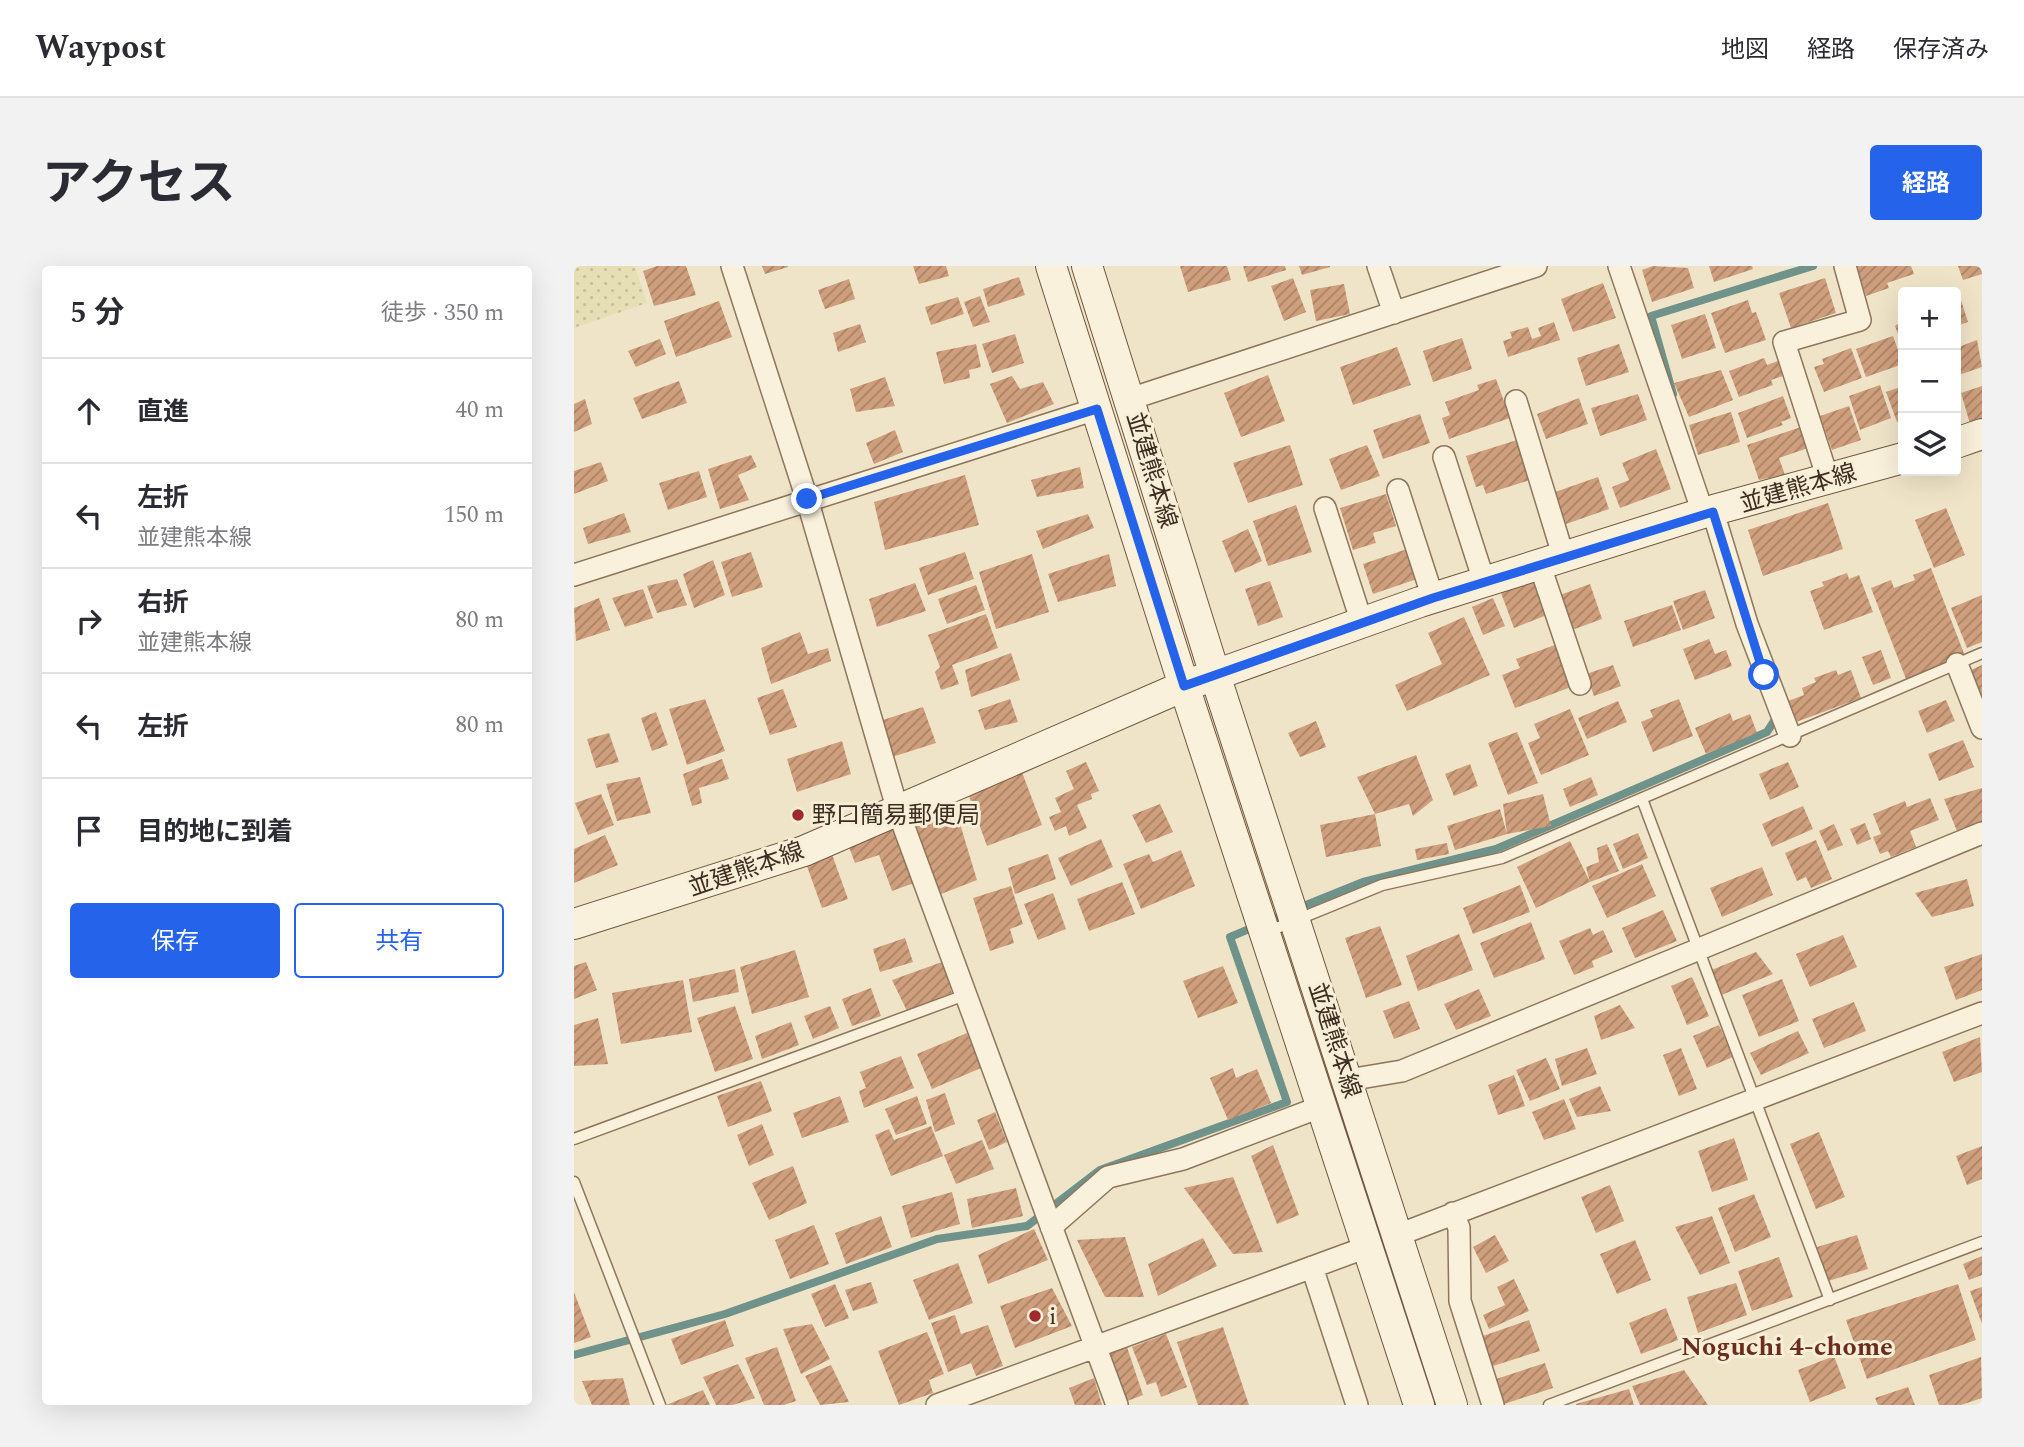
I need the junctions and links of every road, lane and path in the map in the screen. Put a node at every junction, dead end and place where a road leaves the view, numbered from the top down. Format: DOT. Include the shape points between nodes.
graph roads {
  1 [pos="732,266"];
  2 [pos="1051,266"];
  3 [pos="1087,266"];
  4 [pos="1378,266"];
  5 [pos="1536,266"];
  6 [pos="1619,266"];
  7 [pos="1845,266"];
  8 [pos="1473,276"];
  9 [pos="1394,313"];
  10 [pos="1130,399"];
  11 [pos="1516,401"];
  12 [pos="1097,409"];
  13 [pos="1982,434"];
  14 [pos="1961,441"];
  15 [pos="1444,457"];
  16 [pos="1898,459"];
  17 [pos="1828,479"];
  18 [pos="1398,489"];
  19 [pos="807,499"];
  20 [pos="1325,508"];
  21 [pos="1708,513"];
  22 [pos="1551,559"];
  23 [pos="574,575"];
  24 [pos="1484,581"];
  25 [pos="1433,598"];
  26 [pos="1362,623"];
  27 [pos="1982,653"];
  28 [pos="1957,664"];
  29 [pos="1215,675"];
  30 [pos="1580,684"];
  31 [pos="1184,686"];
  32 [pos="1982,728"];
  33 [pos="1790,736"];
  34 [pos="1642,799"];
  35 [pos="898,811"];
  36 [pos="1982,833"];
  37 [pos="1296,920"];
  38 [pos="574,923"];
  39 [pos="1267,932"];
  40 [pos="1698,950"];
  41 [pos="965,995"];
  42 [pos="1982,1013"];
  43 [pos="1348,1080"];
  44 [pos="1754,1099"];
  45 [pos="1320,1107"];
  46 [pos="574,1139"];
  47 [pos="574,1182"];
  48 [pos="1453,1213"];
  49 [pos="1051,1227"];
  50 [pos="1398,1235"];
  51 [pos="1982,1242"];
  52 [pos="1367,1247"];
  53 [pos="1312,1267"];
  54 [pos="1830,1300"];
  55 [pos="1096,1347"];
  56 [pos="660,1405"];
  57 [pos="937,1405"];
  58 [pos="1117,1405"];
  59 [pos="1357,1405"];
  60 [pos="1419,1405"];
  61 [pos="1452,1405"];
  62 [pos="1493,1405"];
  63 [pos="1549,1405"];
  1 -- 19 [label="street"];
  2 -- 12 [label="main road, 並建熊本線"];
  3 -- 10 [label="main road, 並建熊本線"];
  4 -- 9 [label="street"];
  5 -- 8 [label="street"];
  6 -- 21 [label="street"];
  7 -- 17 [label="street" via="1860,320 1784,342"];
  8 -- 9 [label="street"];
  9 -- 10 [label="street"];
  10 -- 29 [label="main road, 並建熊本線"];
  11 -- 22 [label="street"];
  12 -- 19 [label="street"];
  12 -- 31 [label="main road, 並建熊本線"];
  13 -- 14 [label="main road"];
  15 -- 24 [label="street"];
  16 -- 17 [label="main road, 並建熊本線"];
  17 -- 21 [label="main road, 並建熊本線"];
  18 -- 25 [label="street"];
  19 -- 23 [label="street"];
  19 -- 35 [label="street"];
  20 -- 26 [label="street"];
  21 -- 22 [label="main road, 並建熊本線"];
  21 -- 33 [label="street"];
  22 -- 24 [label="main road, 並建熊本線"];
  22 -- 30 [label="street"];
  24 -- 25 [label="main road, 並建熊本線"];
  25 -- 26 [label="main road, 並建熊本線"];
  26 -- 29 [label="main road, 並建熊本線"];
  27 -- 28 [label="lane"];
  28 -- 32 [label="street"];
  28 -- 33 [label="lane"];
  29 -- 31 [label="main road, 並建熊本線"];
  29 -- 37 [label="main road, 並建熊本線"];
  31 -- 35 [label="main road, 並建熊本線"];
  31 -- 39 [label="main road, 並建熊本線"];
  33 -- 34 [label="lane"];
  34 -- 37 [label="lane" via="1503,858 1382,885"];
  34 -- 40 [label="lane"];
  35 -- 38 [label="main road, 並建熊本線" via="804,851"];
  35 -- 41 [label="street"];
  36 -- 40 [label="street"];
  37 -- 39 [label="lane"];
  37 -- 43 [label="main road, 並建熊本線"];
  39 -- 45 [label="main road, 並建熊本線"];
  40 -- 43 [label="street" via="1402,1072"];
  40 -- 44 [label="lane"];
  41 -- 46 [label="lane"];
  41 -- 49 [label="street"];
  42 -- 44 [label="street"];
  43 -- 50 [label="main road, 並建熊本線"];
  44 -- 48 [label="street"];
  44 -- 54 [label="lane"];
  45 -- 49 [label="street" via="1183,1159 1108,1177"];
  45 -- 52 [label="main road, 並建熊本線"];
  47 -- 56 [label="lane"];
  48 -- 50 [label="street"];
  48 -- 62 [label="street" via="1459,1228 1460,1301"];
  49 -- 55 [label="street"];
  50 -- 61 [label="main road, 並建熊本線"];
  51 -- 54 [label="lane"];
  52 -- 53 [label="street"];
  52 -- 60 [label="main road, 並建熊本線"];
  53 -- 55 [label="street"];
  53 -- 59 [label="street"];
  54 -- 63 [label="lane"];
  55 -- 57 [label="street"];
  55 -- 58 [label="street"];
}
